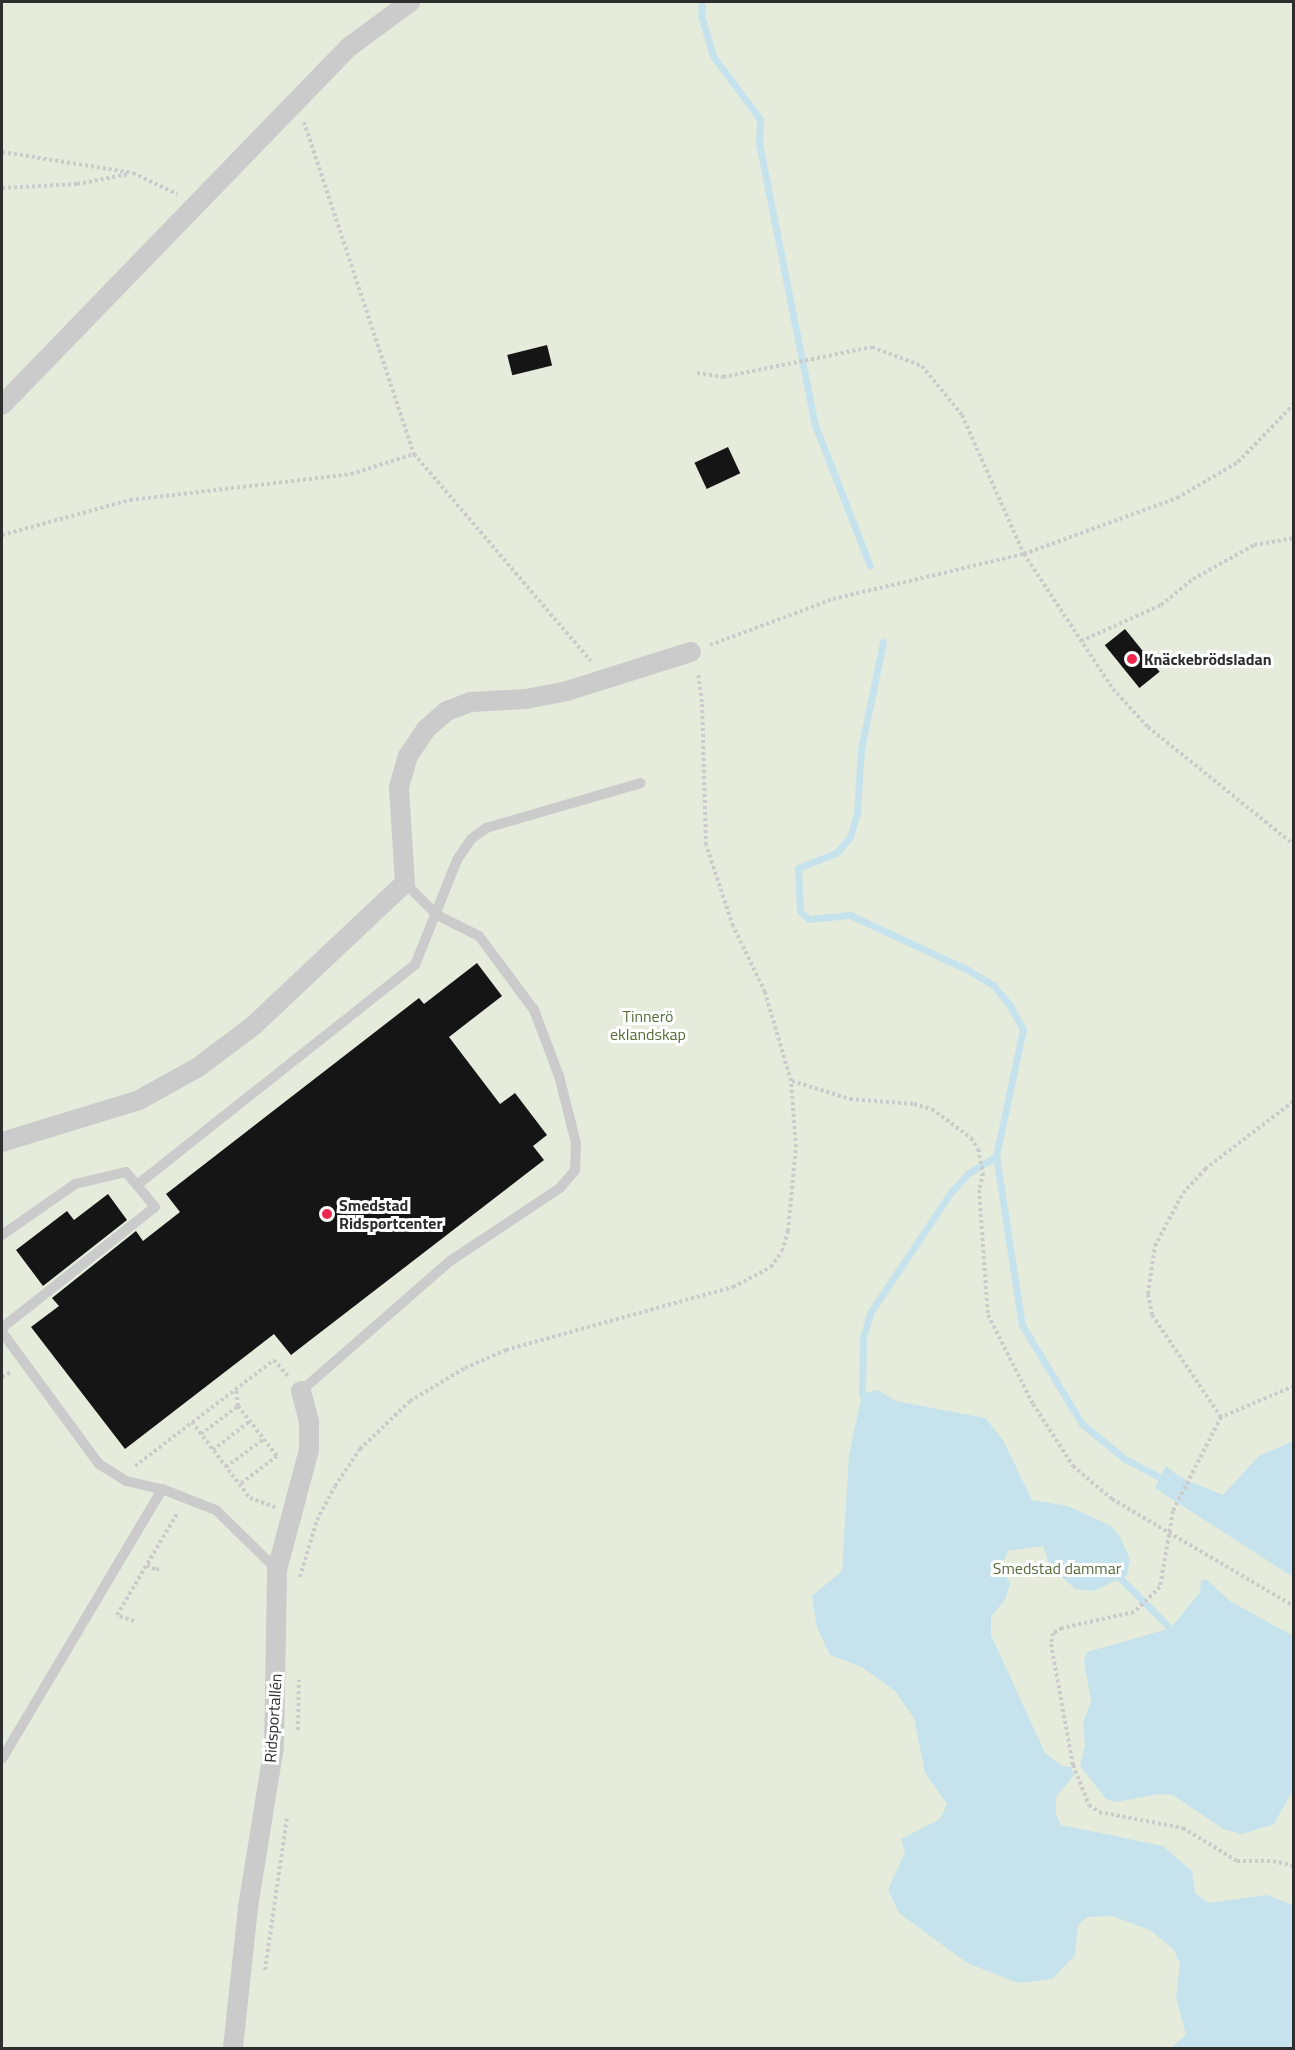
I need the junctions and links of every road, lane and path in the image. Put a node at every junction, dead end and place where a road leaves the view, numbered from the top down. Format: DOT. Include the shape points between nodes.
graph roads {
  1 [pos="410,2"];
  2 [pos="297,102"];
  3 [pos="2,152"];
  4 [pos="133,173"];
  5 [pos="2,188"];
  6 [pos="196,205"];
  7 [pos="697,373"];
  8 [pos="1293,404"];
  9 [pos="2,405"];
  10 [pos="414,454"];
  11 [pos="2,535"];
  12 [pos="1293,538"];
  13 [pos="1024,554"];
  14 [pos="1081,641"];
  15 [pos="692,652"];
  16 [pos="607,679"];
  17 [pos="641,783"];
  18 [pos="1293,845"];
  19 [pos="405,883"];
  20 [pos="437,915"];
  21 [pos="791,1081"];
  22 [pos="1293,1101"];
  23 [pos="2,1142"];
  24 [pos="137,1185"];
  25 [pos="2,1235"];
  26 [pos="2,1330"];
  27 [pos="1293,1386"];
  28 [pos="236,1389"];
  29 [pos="301,1391"];
  30 [pos="238,1406"];
  31 [pos="1221,1417"];
  32 [pos="250,1421"];
  33 [pos="192,1422"];
  34 [pos="201,1434"];
  35 [pos="264,1439"];
  36 [pos="213,1450"];
  37 [pos="226,1467"];
  38 [pos="120,1477"];
  39 [pos="240,1484"];
  40 [pos="162,1489"];
  41 [pos="186,1498"];
  42 [pos="294,1513"];
  43 [pos="317,1520"];
  44 [pos="1170,1530"];
  45 [pos="147,1565"];
  46 [pos="161,1567"];
  47 [pos="276,1570"];
  48 [pos="298,1589"];
  49 [pos="1293,1606"];
  50 [pos="134,1621"];
  51 [pos="299,1677"];
  52 [pos="297,1734"];
  53 [pos="2,1759"];
  54 [pos="288,1810"];
  55 [pos="1293,1866"];
  56 [pos="264,1980"];
  57 [pos="233,2049"];
  1 -- 2 [label="street" via="349,47"];
  2 -- 6 [label="street"];
  2 -- 10 [label="path"];
  3 -- 4 [label="path"];
  4 -- 5 [label="path" via="77,184"];
  4 -- 6 [label="path"];
  6 -- 9 [label="street"];
  7 -- 13 [label="path" via="723,376 872,347 922,366 962,415"];
  8 -- 13 [label="path" via="1238,462 1177,498"];
  10 -- 11 [label="path" via="351,474 130,500"];
  10 -- 16 [label="path"];
  12 -- 14 [label="path" via="1254,545 1194,579 1161,605"];
  13 -- 14 [label="path"];
  13 -- 15 [label="path" via="833,599"];
  14 -- 18 [label="path" via="1113,689 1148,727"];
  15 -- 16 [label="street"];
  15 -- 21 [label="path" via="702,702 706,845 729,917 765,992"];
  16 -- 19 [label="street" via="526,699 471,702 447,711 426,729 408,756 399,787"];
  17 -- 20 [label="lane" via="486,828 471,838 458,860"];
  19 -- 20 [label="lane"];
  19 -- 23 [label="street" via="253,1026 197,1068 139,1100"];
  20 -- 24 [label="lane" via="414,965"];
  20 -- 29 [label="lane" via="479,936 534,1010 559,1076 576,1143 575,1170 560,1188 450,1261"];
  21 -- 43 [label="path" via="796,1147 788,1231 782,1251 771,1267 733,1287 506,1350 465,1368 410,1401 360,1449"];
  21 -- 44 [label="path" via="850,1099 932,1109 971,1138 978,1149 983,1173 979,1190 988,1315 1033,1404 1080,1473 1112,1499"];
  22 -- 31 [label="path" via="1205,1169 1183,1193 1155,1246 1148,1294 1152,1315"];
  24 -- 25 [label="lane" via="126,1172 75,1184"];
  24 -- 26 [label="lane" via="155,1207"];
  26 -- 38 [label="lane" via="99,1464"];
  27 -- 31 [label="path"];
  28 -- 29 [label="path" via="274,1360"];
  28 -- 30 [label="path"];
  28 -- 33 [label="path"];
  29 -- 42 [label="street, Ridsportallén" via="309,1421 309,1450"];
  30 -- 32 [label="path"];
  30 -- 34 [label="path"];
  31 -- 44 [label="path" via="1173,1510"];
  32 -- 35 [label="path"];
  32 -- 36 [label="path"];
  33 -- 34 [label="path"];
  33 -- 38 [label="path"];
  34 -- 36 [label="path"];
  35 -- 37 [label="path"];
  35 -- 39 [label="path" via="277,1456"];
  36 -- 37 [label="path"];
  37 -- 39 [label="path"];
  38 -- 40 [label="lane"];
  39 -- 42 [label="path" via="250,1498"];
  40 -- 41 [label="lane"];
  40 -- 53 [label="lane"];
  41 -- 45 [label="path"];
  41 -- 47 [label="lane" via="216,1510"];
  42 -- 43 [label="path"];
  42 -- 47 [label="street, Ridsportallén"];
  43 -- 48 [label="path"];
  44 -- 49 [label="path"];
  44 -- 55 [label="path" via="1160,1587 1134,1612 1077,1623 1053,1633 1053,1658 1073,1765 1089,1805 1099,1812 1184,1828 1237,1861 1273,1861"];
  45 -- 46 [label="path" via="156,1570"];
  45 -- 50 [label="path" via="117,1615"];
  47 -- 57 [label="street, Ridsportallén" via="274,1747 248,1907"];
  51 -- 52 [label="path"];
  54 -- 56 [label="path"];
}
